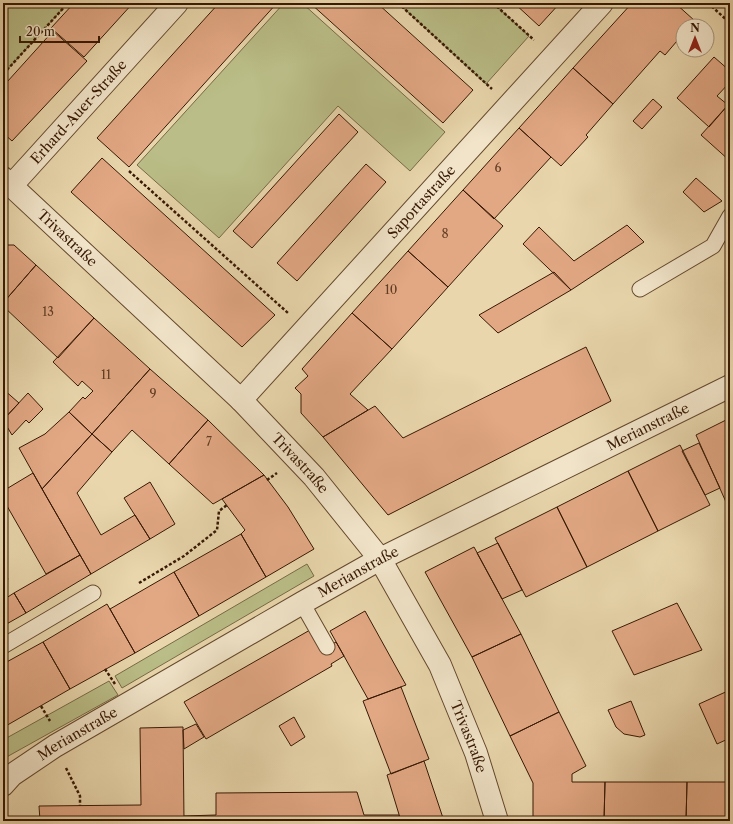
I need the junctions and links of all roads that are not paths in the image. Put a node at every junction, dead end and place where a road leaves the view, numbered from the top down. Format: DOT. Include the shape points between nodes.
graph roads {
  1 [pos="177,3"];
  2 [pos="602,3"];
  3 [pos="7,181"];
  4 [pos="730,216"];
  5 [pos="640,289"];
  6 [pos="730,386"];
  7 [pos="241,400"];
  8 [pos="380,559"];
  9 [pos="93,593"];
  10 [pos="302,602"];
  11 [pos="3,646"];
  12 [pos="327,647"];
  13 [pos="3,785"];
  14 [pos="497,821"];
  1 -- 3 [label="street, Erhard-Auer-Straße"];
  2 -- 7 [label="street, Saportastraße"];
  3 -- 7 [label="street, Trivastraße"];
  4 -- 5 [label="lane" via="713,246"];
  6 -- 8 [label="street, Merianstraße"];
  7 -- 8 [label="street, Trivastraße" via="314,477"];
  8 -- 10 [label="street, Merianstraße"];
  8 -- 14 [label="street, Trivastraße" via="440,665 476,753"];
  9 -- 11 [label="lane"];
  10 -- 12 [label="lane"];
  10 -- 13 [label="street, Merianstraße" via="55,746 12,775"];
}
